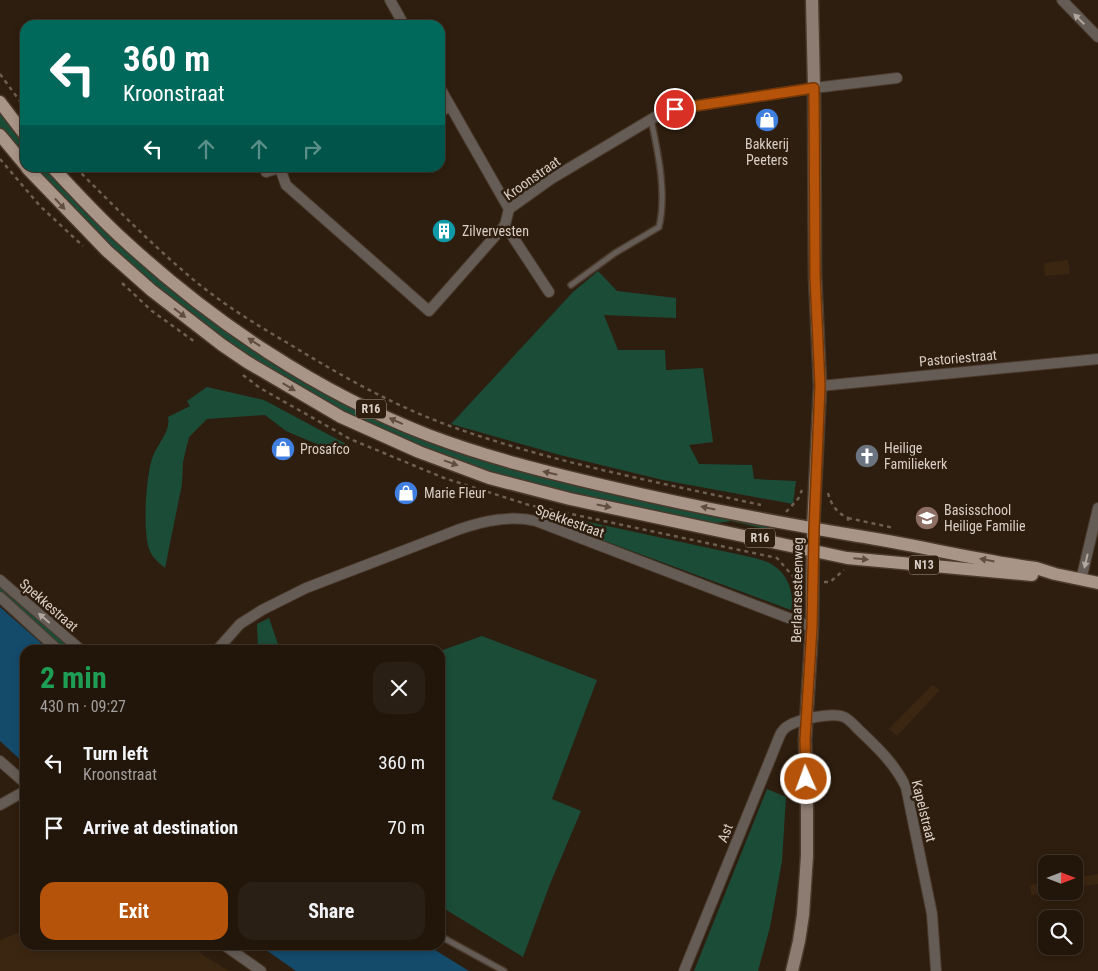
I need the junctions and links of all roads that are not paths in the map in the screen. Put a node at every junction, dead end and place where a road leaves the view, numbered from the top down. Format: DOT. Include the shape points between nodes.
graph roads {
  1 [pos="390,0"];
  2 [pos="812,0"];
  3 [pos="1062,0"];
  4 [pos="401,20"];
  5 [pos="1098,37"];
  6 [pos="897,78"];
  7 [pos="814,88"];
  8 [pos="445,97"];
  9 [pos="0,102"];
  10 [pos="450,106"];
  11 [pos="445,109"];
  12 [pos="651,119"];
  13 [pos="20,128"];
  14 [pos="0,135"];
  15 [pos="20,159"];
  16 [pos="32,172"];
  17 [pos="57,172"];
  18 [pos="281,172"];
  19 [pos="508,209"];
  20 [pos="505,225"];
  21 [pos="571,285"];
  22 [pos="549,292"];
  23 [pos="1098,359"];
  24 [pos="820,386"];
  25 [pos="1098,508"];
  26 [pos="814,530"];
  27 [pos="813,551"];
  28 [pos="1055,574"];
  29 [pos="0,580"];
  30 [pos="1081,580"];
  31 [pos="1098,584"];
  32 [pos="0,597"];
  33 [pos="812,627"];
  34 [pos="53,645"];
  35 [pos="75,645"];
  36 [pos="221,645"];
  37 [pos="807,719"];
  38 [pos="0,761"];
  39 [pos="20,779"];
  40 [pos="20,794"];
  41 [pos="0,805"];
  42 [pos="445,939"];
  43 [pos="231,950"];
  44 [pos="261,971"];
  45 [pos="504,971"];
  46 [pos="684,971"];
  47 [pos="792,971"];
  48 [pos="936,971"];
  1 -- 4 [label="street"];
  2 -- 7 [label="street, Berlaarsesteenweg"];
  5 -- 3 [label="street, one-way"];
  6 -- 7 [label="street"];
  7 -- 12 [label="street, Kroonstraat" via="675,109"];
  7 -- 24 [label="street, Berlaarsesteenweg" via="815,276"];
  8 -- 10 [label="street"];
  9 -- 13 [label="main road"];
  10 -- 11 [label="street"];
  10 -- 19 [label="street"];
  12 -- 19 [label="street, Kroonstraat" via="550,179"];
  12 -- 21 [label="lane" via="661,187 659,227 615,253"];
  14 -- 15 [label="main road, R16"];
  16 -- 27 [label="main road, R16, one-way" via="106,251 188,319 247,362 342,417 419,452 489,478 570,499"];
  26 -- 17 [label="main road, R16, one-way" via="530,468 427,435 389,418 309,376 207,310 124,240"];
  18 -- 20 [label="street" via="286,185 429,311"];
  19 -- 20 [label="street, Kroonstraat"];
  20 -- 22 [label="street"];
  23 -- 24 [label="street, Pastoriestraat"];
  24 -- 26 [label="street, Berlaarsesteenweg"];
  25 -- 30 [label="street, one-way"];
  26 -- 27 [label="street, Berlaarsesteenweg"];
  28 -- 26 [label="main road, N13, one-way"];
  27 -- 28 [label="main road, N13, one-way" via="847,558 1035,576"];
  27 -- 33 [label="street, Berlaarsesteenweg"];
  28 -- 30 [label="main road, N13"];
  35 -- 29 [label="street, Spekkestraat, one-way"];
  30 -- 31 [label="main road, N13"];
  32 -- 34 [label="street"];
  33 -- 36 [label="street, Spekkestraat" via="536,521 516,518 471,525 306,588 240,624"];
  33 -- 37 [label="street, Berlaarsesteenweg"];
  37 -- 46 [label="street, Ast" via="785,728 780,735"];
  37 -- 47 [label="street, Berlaarsesteenweg" via="807,856 803,915"];
  37 -- 48 [label="street, Kapelstraat" via="845,717 900,774 906,787 928,892"];
  38 -- 39 [label="street"];
  40 -- 41 [label="street"];
  42 -- 45 [label="lane"];
  43 -- 44 [label="street"];
}
